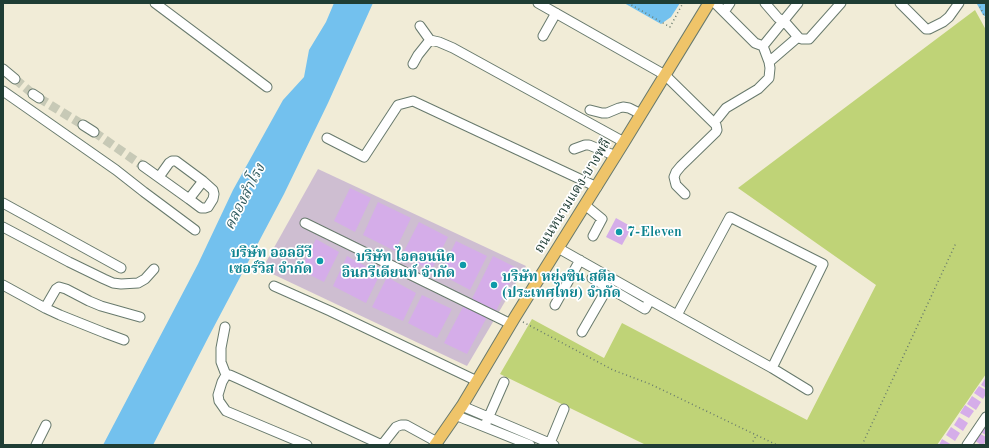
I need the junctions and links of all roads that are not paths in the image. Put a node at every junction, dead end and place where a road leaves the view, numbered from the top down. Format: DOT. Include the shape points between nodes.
graph roads {
  1 [pos="156,3"];
  2 [pos="538,3"];
  3 [pos="709,3"];
  4 [pos="714,3"];
  5 [pos="730,3"];
  6 [pos="765,3"];
  7 [pos="798,3"];
  8 [pos="841,3"];
  9 [pos="900,3"];
  10 [pos="959,3"];
  11 [pos="724,12"];
  12 [pos="556,13"];
  13 [pos="784,21"];
  14 [pos="420,26"];
  15 [pos="543,36"];
  16 [pos="798,37"];
  17 [pos="430,40"];
  18 [pos="762,46"];
  19 [pos="769,62"];
  20 [pos="413,64"];
  21 [pos="3,69"];
  22 [pos="665,75"];
  23 [pos="15,79"];
  24 [pos="267,87"];
  25 [pos="3,91"];
  26 [pos="590,110"];
  27 [pos="641,114"];
  28 [pos="718,118"];
  29 [pos="82,125"];
  30 [pos="94,132"];
  31 [pos="327,138"];
  32 [pos="624,142"];
  33 [pos="574,149"];
  34 [pos="616,156"];
  35 [pos="143,166"];
  36 [pos="159,177"];
  37 [pos="203,181"];
  38 [pos="596,187"];
  39 [pos="685,194"];
  40 [pos="189,199"];
  41 [pos="3,203"];
  42 [pos="585,205"];
  43 [pos="305,223"];
  44 [pos="3,227"];
  45 [pos="195,230"];
  46 [pos="593,236"];
  47 [pos="558,248"];
  48 [pos="580,260"];
  49 [pos="121,268"];
  50 [pos="154,269"];
  51 [pos="592,278"];
  52 [pos="3,285"];
  53 [pos="274,286"];
  54 [pos="608,287"];
  55 [pos="650,300"];
  56 [pos="554,306"];
  57 [pos="45,308"];
  58 [pos="677,315"];
  59 [pos="140,317"];
  60 [pos="513,320"];
  61 [pos="225,327"];
  62 [pos="582,332"];
  63 [pos="124,340"];
  64 [pos="772,368"];
  65 [pos="226,375"];
  66 [pos="477,381"];
  67 [pos="504,382"];
  68 [pos="808,390"];
  69 [pos="564,409"];
  70 [pos="459,411"];
  71 [pos="488,417"];
  72 [pos="986,417"];
  73 [pos="46,425"];
  74 [pos="484,427"];
  75 [pos="436,443"];
  76 [pos="552,444"];
  77 [pos="36,445"];
  78 [pos="305,445"];
  79 [pos="382,445"];
  80 [pos="530,445"];
  81 [pos="967,445"];
  1 -- 24 [label="street"];
  2 -- 12 [label="street"];
  3 -- 22 [label="main road, ถนนหนามแดง-บางพลี"];
  4 -- 11 [label="street"];
  5 -- 11 [label="street"];
  6 -- 13 [label="street"];
  7 -- 13 [label="street"];
  8 -- 16 [label="street" via="809,39 802,40"];
  9 -- 10 [label="street" via="926,29 929,29 949,17"];
  11 -- 18 [label="street" via="755,43"];
  12 -- 15 [label="street"];
  12 -- 22 [label="street"];
  13 -- 16 [label="street"];
  13 -- 18 [label="street"];
  14 -- 17 [label="street"];
  16 -- 19 [label="street"];
  17 -- 20 [label="street"];
  17 -- 32 [label="street" via="453,48"];
  18 -- 19 [label="street"];
  19 -- 28 [label="street" via="769,78 758,89 726,108"];
  21 -- 23 [label="street"];
  22 -- 27 [label="main road, ถนนหนามแดง-บางพลี"];
  22 -- 39 [label="street" via="717,127 716,132 676,172 674,181"];
  25 -- 45 [label="street" via="116,170"];
  26 -- 27 [label="street" via="607,113 624,107"];
  27 -- 32 [label="main road, ถนนหนามแดง-บางพลี"];
  29 -- 30 [label="street"];
  31 -- 38 [label="street" via="364,157 398,104 413,100"];
  32 -- 34 [label="main road, ถนนหนามแดง-บางพลี"];
  33 -- 34 [label="street" via="589,145"];
  34 -- 38 [label="main road, ถนนหนามแดง-บางพลี"];
  35 -- 36 [label="street"];
  36 -- 37 [label="street" via="169,163 176,161"];
  36 -- 40 [label="street"];
  37 -- 40 [label="street"];
  37 -- 40 [label="street" via="213,190 211,204 201,208"];
  38 -- 42 [label="main road, ถนนหนามแดง-บางพลี"];
  41 -- 49 [label="street"];
  42 -- 46 [label="street" via="602,219"];
  42 -- 47 [label="main road, ถนนหนามแดง-บางพลี"];
  43 -- 60 [label="street"];
  44 -- 50 [label="street" via="113,283 138,283"];
  47 -- 48 [label="street"];
  47 -- 60 [label="main road, ถนนหนามแดง-บางพลี"];
  48 -- 55 [label="street"];
  48 -- 56 [label="street"];
  51 -- 54 [label="street"];
  52 -- 57 [label="street"];
  53 -- 66 [label="street"];
  54 -- 55 [label="street" via="645,309"];
  54 -- 62 [label="street"];
  55 -- 58 [label="street"];
  57 -- 59 [label="street" via="56,289 61,287 101,306"];
  57 -- 63 [label="street"];
  58 -- 64 [label="street"];
  58 -- 64 [label="street" via="730,217 823,264"];
  60 -- 66 [label="main road, ถนนหนามแดง-บางพลี"];
  61 -- 65 [label="street" via="221,362"];
  64 -- 68 [label="street"];
  65 -- 78 [label="street" via="218,395 226,411"];
  65 -- 79 [label="street"];
  66 -- 70 [label="main road, ถนนหนามแดง-บางพลี"];
  67 -- 71 [label="street"];
  69 -- 76 [label="street"];
  70 -- 71 [label="street"];
  70 -- 74 [label="street"];
  70 -- 75 [label="main road, ถนนหนามแดง-บางพลี"];
  71 -- 74 [label="street"];
  71 -- 76 [label="street"];
  72 -- 81 [label="street"];
  73 -- 77 [label="street"];
  74 -- 80 [label="street"];
  75 -- 79 [label="street" via="406,425 401,425 396,427"];
}
